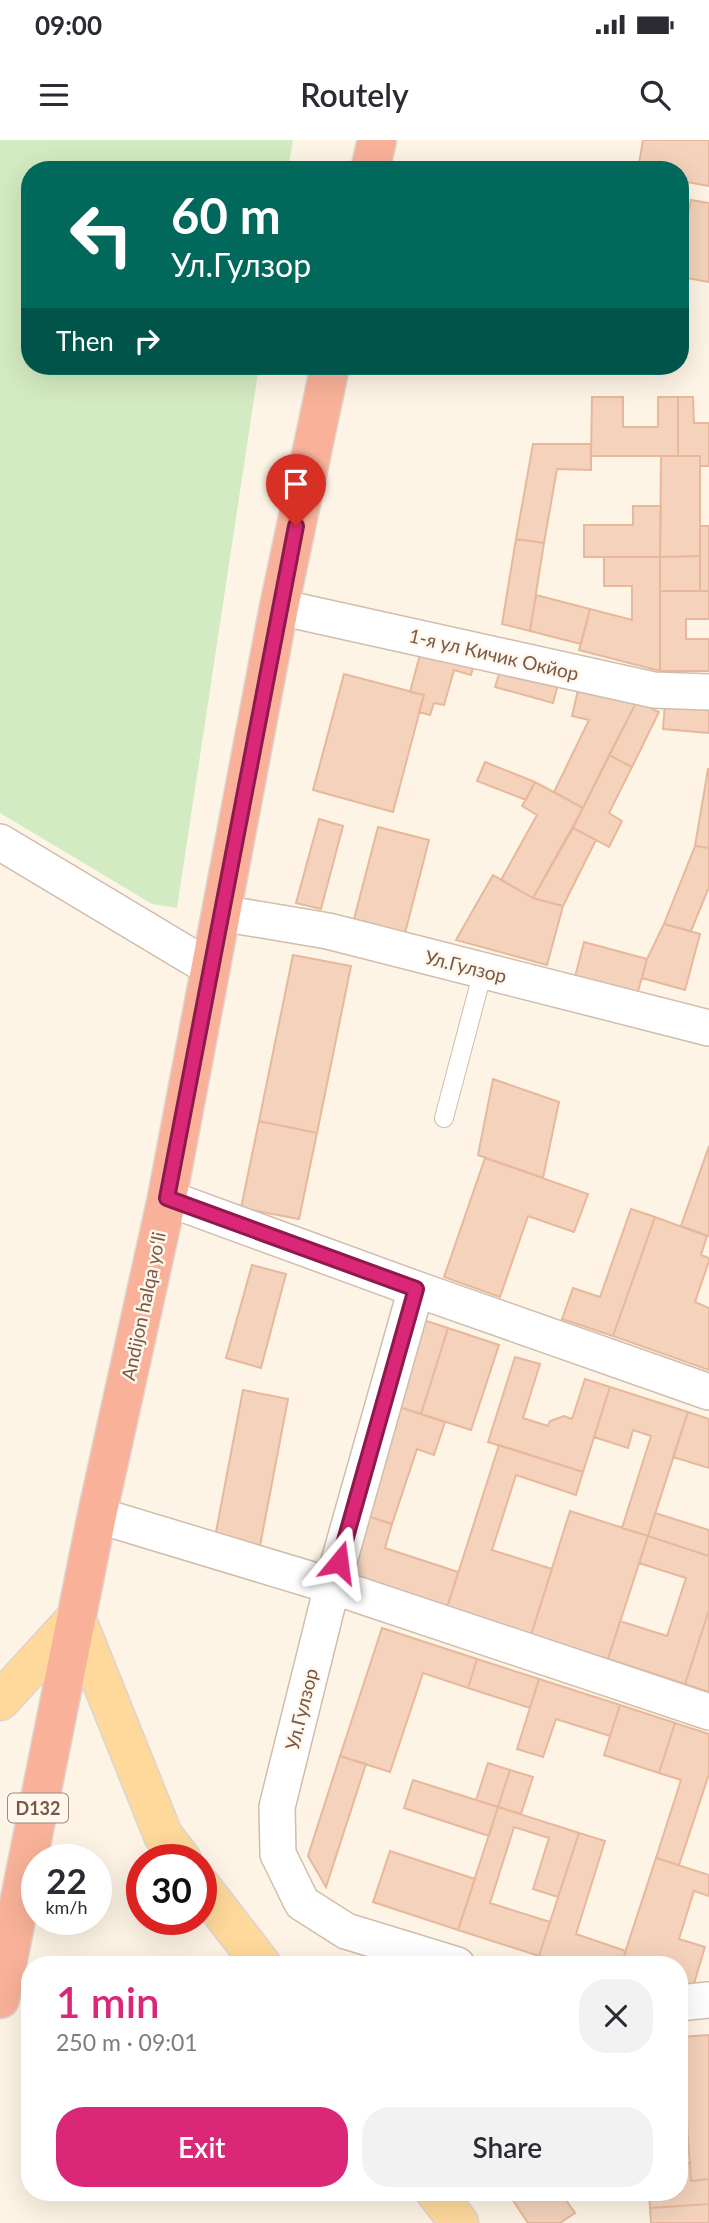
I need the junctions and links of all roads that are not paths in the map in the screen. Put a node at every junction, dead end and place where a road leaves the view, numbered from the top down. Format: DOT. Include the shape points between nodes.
graph roads {
  1 [pos="377,140"];
  2 [pos="372,161"];
  3 [pos="328,375"];
  4 [pos="279,607"];
  5 [pos="709,692"];
  6 [pos="0,842"];
  7 [pos="221,914"];
  8 [pos="210,968"];
  9 [pos="483,971"];
  10 [pos="709,1028"];
  11 [pos="443,1118"];
  12 [pos="167,1198"];
  13 [pos="416,1289"];
  14 [pos="709,1392"];
  15 [pos="97,1515"];
  16 [pos="332,1586"];
  17 [pos="76,1618"];
  18 [pos="0,1701"];
  19 [pos="709,1713"];
  20 [pos="170,1844"];
  21 [pos="217,1906"];
  22 [pos="255,1956"];
  23 [pos="427,1956"];
  24 [pos="0,1999"];
  25 [pos="709,2000"];
  26 [pos="688,2002"];
  27 [pos="442,2201"];
  28 [pos="459,2223"];
  1 -- 2 [label="highway"];
  3 -- 4 [label="highway, Andijon halqa yo‘li / D132"];
  4 -- 5 [label="street, 1-я ул Кичик Окйор" via="654,690"];
  4 -- 7 [label="highway, Andijon halqa yo‘li / D132"];
  6 -- 8 [label="street"];
  7 -- 8 [label="highway, Andijon halqa yo‘li / D132"];
  7 -- 9 [label="street, Ул.Гулзор" via="328,931"];
  8 -- 12 [label="highway, Andijon halqa yo‘li / D132"];
  9 -- 10 [label="street, Ул.Гулзор"];
  9 -- 11 [label="lane"];
  12 -- 13 [label="street"];
  12 -- 15 [label="highway, Andijon halqa yo‘li / D132"];
  13 -- 14 [label="street"];
  13 -- 16 [label="street, Ул.Гулзор"];
  15 -- 16 [label="street"];
  15 -- 17 [label="highway, Andijon halqa yo‘li / D132"];
  16 -- 19 [label="street"];
  16 -- 23 [label="street, Ул.Гулзор" via="277,1807 278,1854 302,1903 345,1931"];
  17 -- 18 [label="main road"];
  17 -- 20 [label="main road"];
  17 -- 24 [label="highway, Andijon halqa yo‘li / D132"];
  21 -- 22 [label="main road"];
  25 -- 26 [label="street"];
  27 -- 28 [label="main road"];
}
